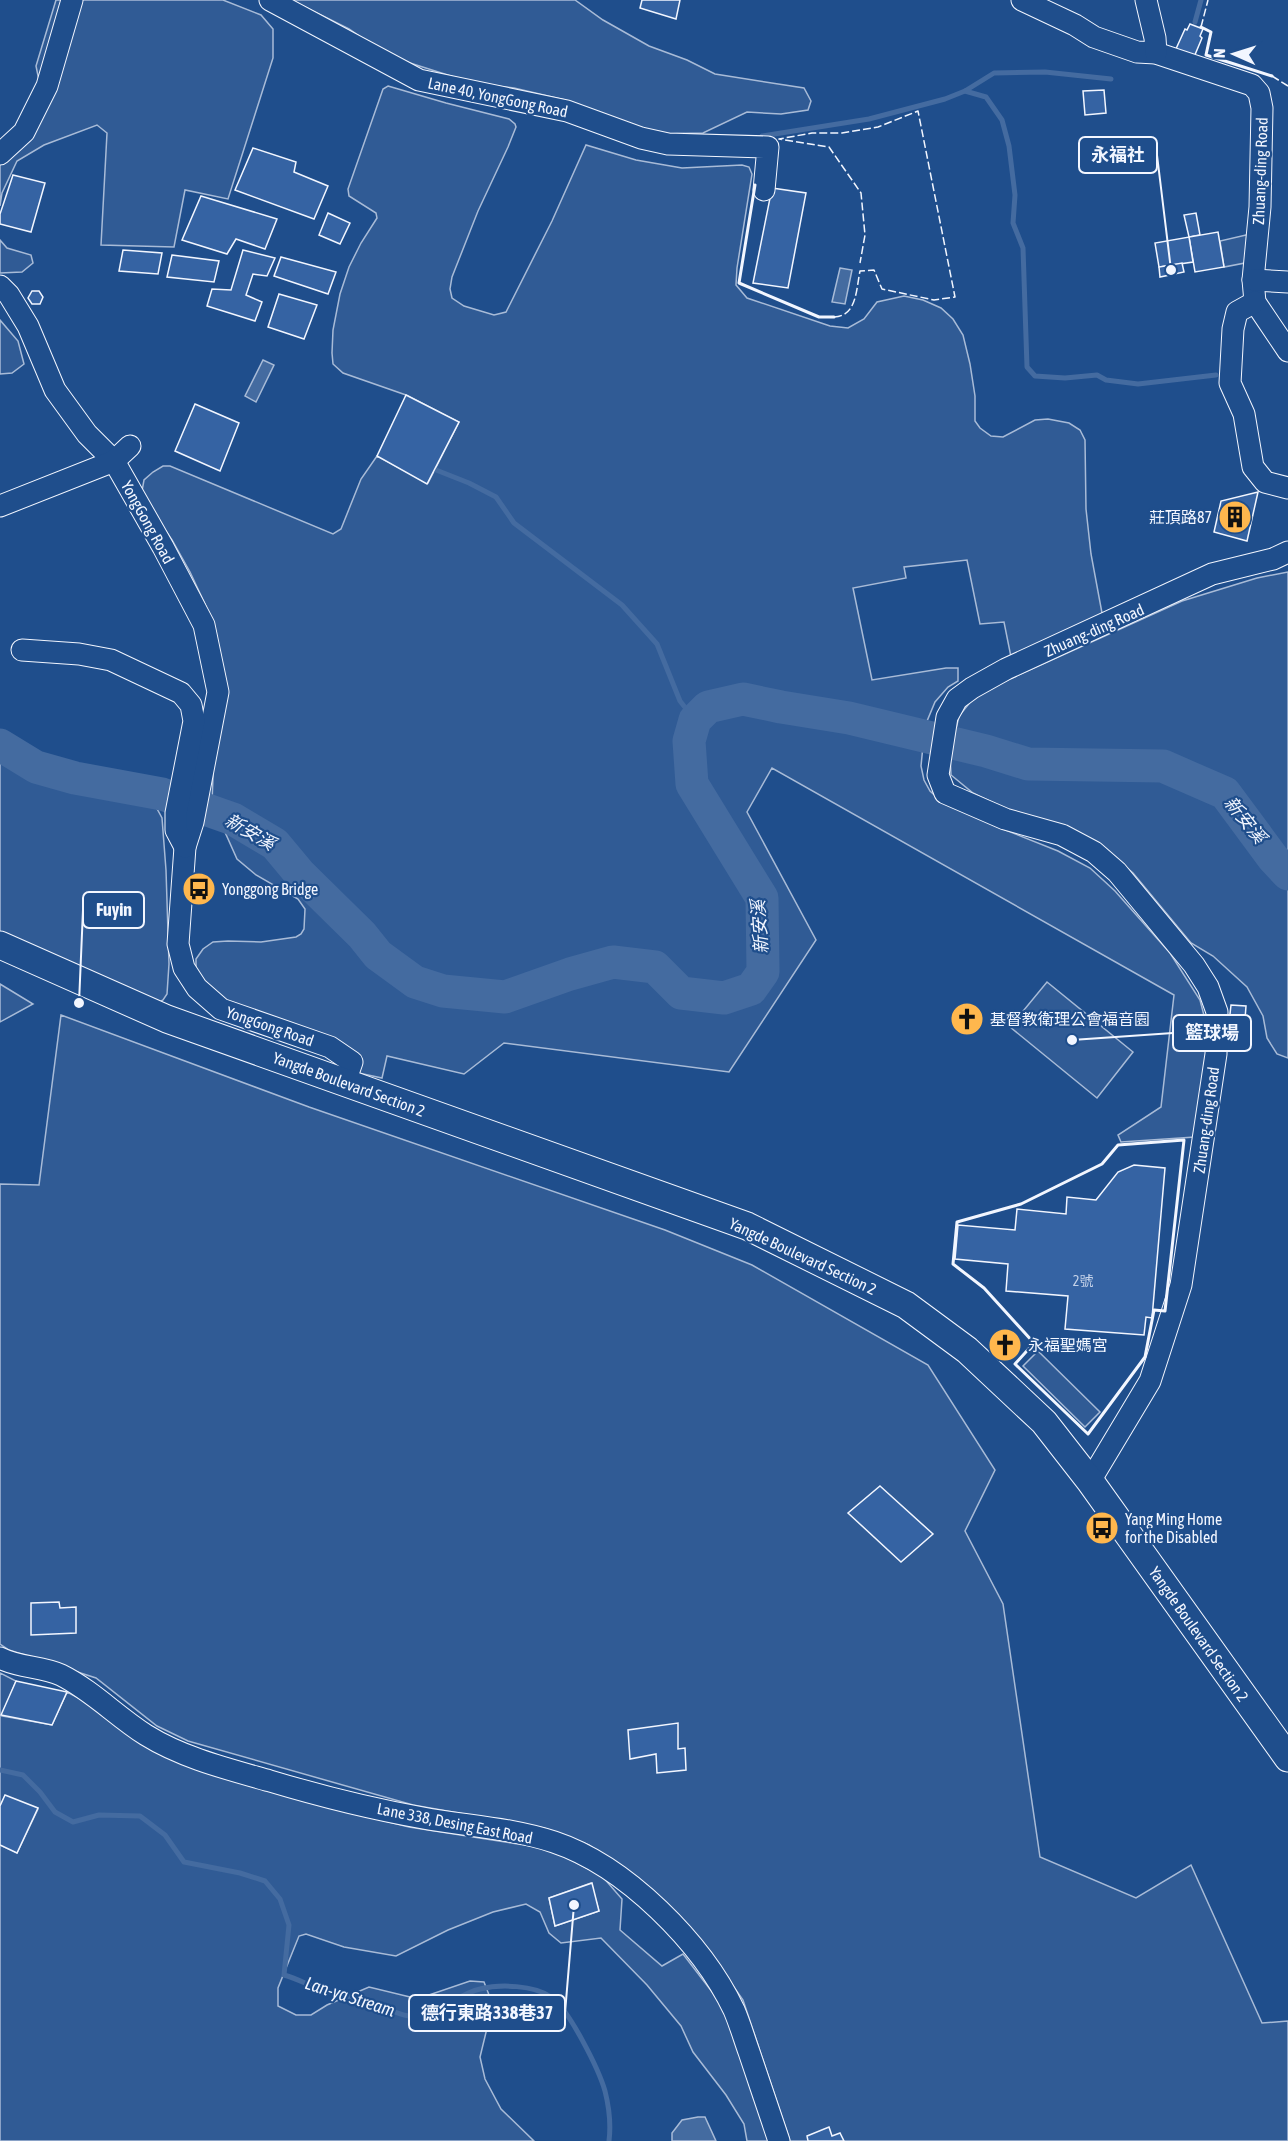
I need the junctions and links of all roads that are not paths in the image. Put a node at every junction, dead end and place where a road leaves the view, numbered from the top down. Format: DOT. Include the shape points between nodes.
graph roads {
  1 [pos="72,0"];
  2 [pos="270,0"];
  3 [pos="1022,0"];
  4 [pos="1146,0"];
  5 [pos="1156,53"];
  6 [pos="0,154"];
  7 [pos="764,190"];
  8 [pos="1253,280"];
  9 [pos="1288,282"];
  10 [pos="0,286"];
  11 [pos="1255,302"];
  12 [pos="1288,351"];
  13 [pos="130,446"];
  14 [pos="114,461"];
  15 [pos="1288,488"];
  16 [pos="0,506"];
  17 [pos="1288,552"];
  18 [pos="22,650"];
  19 [pos="190,785"];
  20 [pos="0,945"];
  21 [pos="345,1082"];
  22 [pos="1090,1481"];
  23 [pos="0,1658"];
  24 [pos="1288,1758"];
  25 [pos="779,2141"];
  1 -- 6 [label="street" via="47,86 24,132"];
  2 -- 7 [label="street, Lane 40, YongGong Road" via="419,80 567,111 668,144 768,147"];
  3 -- 5 [label="street, Zhuang-ding Road" via="1094,37 1137,52"];
  4 -- 5 [label="street"];
  5 -- 8 [label="street, Zhuang-ding Road" via="1252,86 1259,93 1260,207"];
  8 -- 9 [label="street"];
  8 -- 11 [label="street, Zhuang-ding Road"];
  10 -- 14 [label="street, YongGong Road" via="28,326 55,390 87,434"];
  11 -- 12 [label="street, Zhuang-ding Road"];
  11 -- 15 [label="street" via="1237,312 1230,382 1244,414 1253,467 1265,482"];
  13 -- 14 [label="street"];
  14 -- 16 [label="street"];
  14 -- 19 [label="street, YongGong Road" via="204,625 218,692"];
  17 -- 22 [label="street, Zhuang-ding Road" via="1212,574 1006,669 957,699 947,717 938,775 945,793 1005,819 1062,836 1094,852 1117,872 1194,965 1217,1012 1216,1054 1181,1285 1150,1381"];
  18 -- 19 [label="street" via="111,660 181,693 191,705 194,721"];
  19 -- 21 [label="street, YongGong Road" via="184,818 178,945 184,968 197,988 221,1009 330,1047 352,1062"];
  20 -- 21 [label="main road, Yangde Boulevard Section 2" via="167,1019"];
  21 -- 22 [label="main road, Yangde Boulevard Section 2" via="747,1227 906,1305 967,1350 1044,1422"];
  22 -- 24 [label="main road, Yangde Boulevard Section 2"];
  23 -- 25 [label="street, Lane 338, Desing East Road" via="59,1674 145,1734 178,1752 272,1782 371,1807 498,1829 554,1842 584,1854 648,1900 686,1939 716,1978 735,2011"];
}
